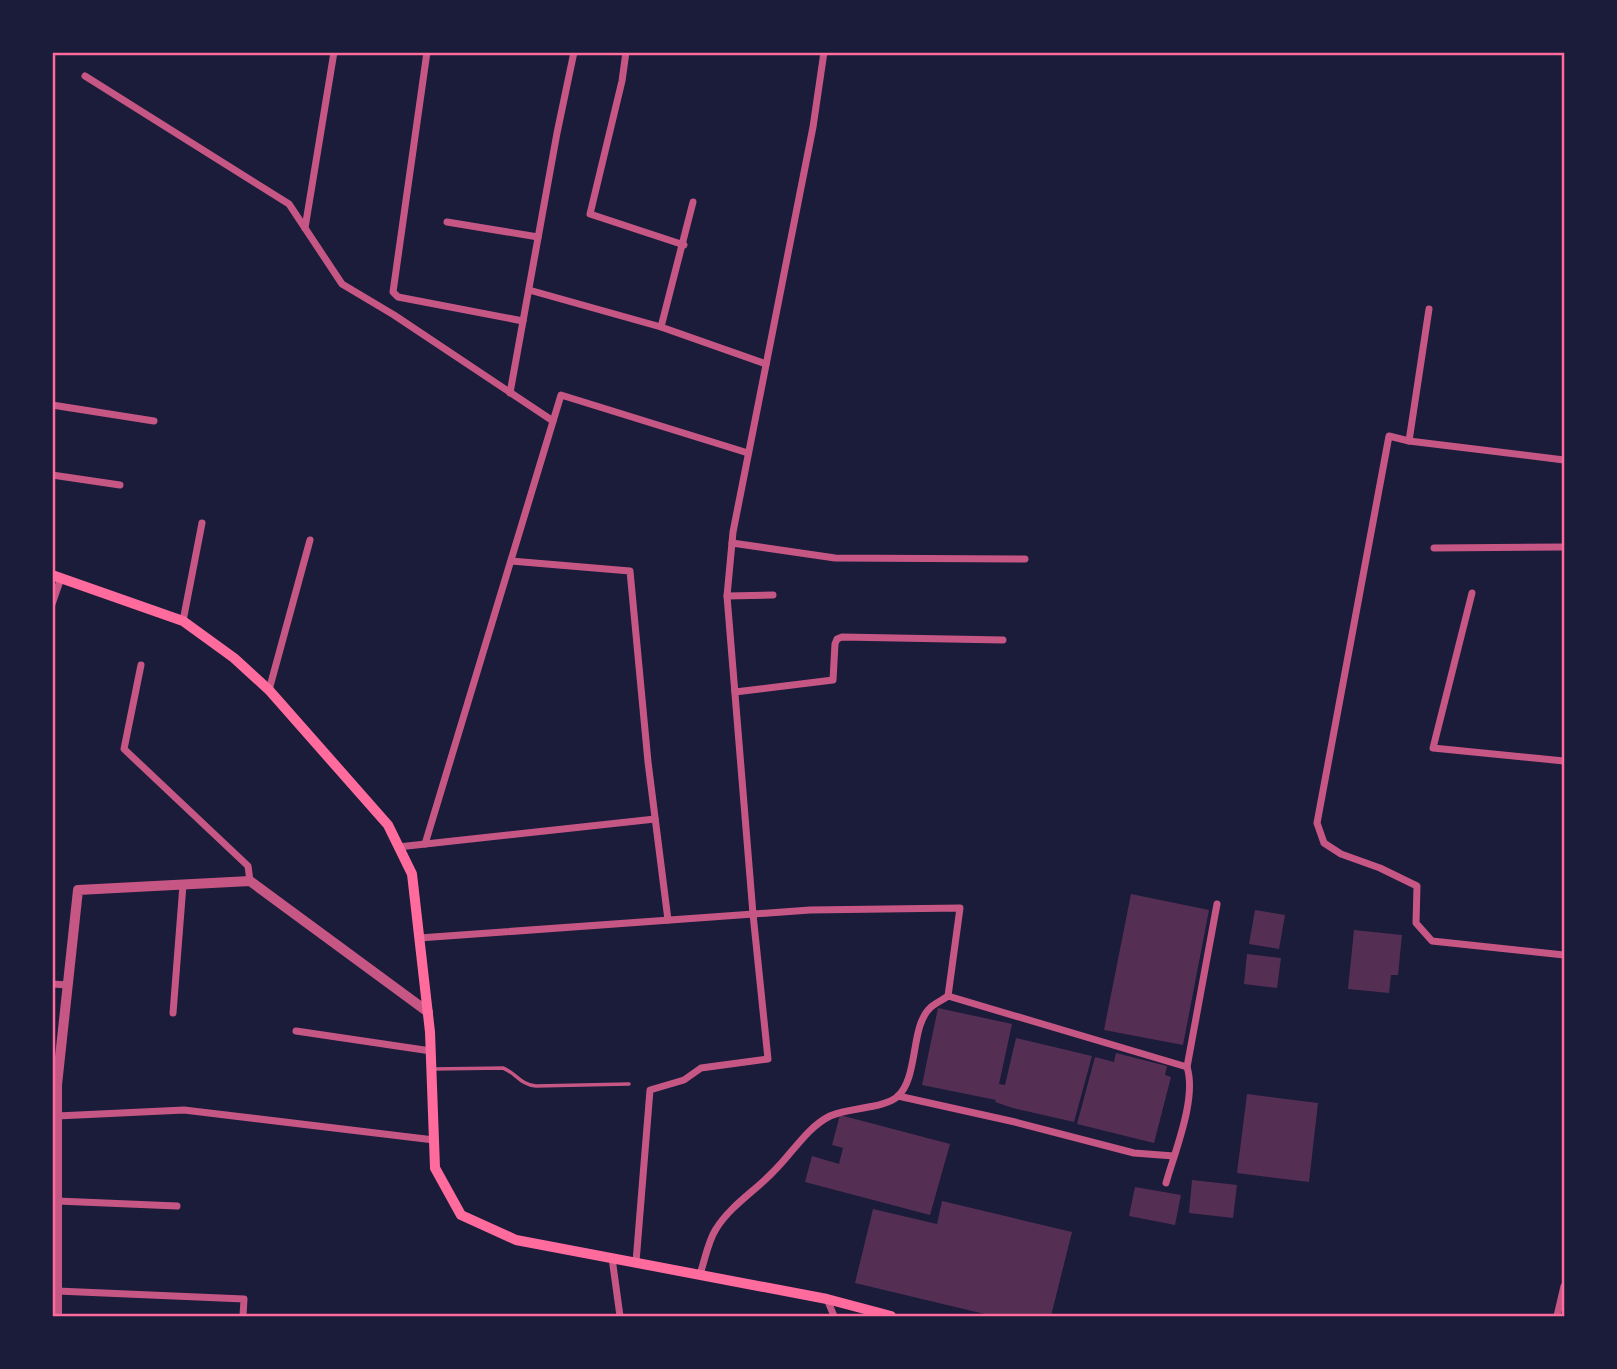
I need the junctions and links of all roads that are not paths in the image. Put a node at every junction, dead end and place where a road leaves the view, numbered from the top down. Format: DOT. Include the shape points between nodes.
graph roads {
  1 [pos="334,52"];
  2 [pos="427,52"];
  3 [pos="574,52"];
  4 [pos="625,52"];
  5 [pos="824,52"];
  6 [pos="85,76"];
  7 [pos="693,202"];
  8 [pos="447,222"];
  9 [pos="305,229"];
  10 [pos="538,237"];
  11 [pos="684,245"];
  12 [pos="529,290"];
  13 [pos="1429,309"];
  14 [pos="523,321"];
  15 [pos="661,327"];
  16 [pos="766,364"];
  17 [pos="510,393"];
  18 [pos="52,405"];
  19 [pos="154,421"];
  20 [pos="553,421"];
  21 [pos="1409,441"];
  22 [pos="748,453"];
  23 [pos="1564,460"];
  24 [pos="52,475"];
  25 [pos="120,485"];
  26 [pos="202,523"];
  27 [pos="310,540"];
  28 [pos="732,544"];
  29 [pos="1564,547"];
  30 [pos="1434,548"];
  31 [pos="1025,559"];
  32 [pos="511,561"];
  33 [pos="57,576"];
  34 [pos="1472,593"];
  35 [pos="773,595"];
  36 [pos="727,596"];
  37 [pos="52,604"];
  38 [pos="183,621"];
  39 [pos="1003,640"];
  40 [pos="141,665"];
  41 [pos="269,690"];
  42 [pos="735,692"];
  43 [pos="1564,761"];
  44 [pos="655,819"];
  45 [pos="425,844"];
  46 [pos="398,847"];
  47 [pos="250,881"];
  48 [pos="183,884"];
  49 [pos="1217,904"];
  50 [pos="753,914"];
  51 [pos="668,920"];
  52 [pos="419,938"];
  53 [pos="1564,955"];
  54 [pos="52,984"];
  55 [pos="68,985"];
  56 [pos="948,996"];
  57 [pos="428,1012"];
  58 [pos="173,1013"];
  59 [pos="296,1031"];
  60 [pos="430,1051"];
  61 [pos="1187,1067"];
  62 [pos="431,1069"];
  63 [pos="629,1084"];
  64 [pos="898,1096"];
  65 [pos="57,1116"];
  66 [pos="434,1140"];
  67 [pos="1174,1156"];
  68 [pos="1166,1183"];
  69 [pos="57,1201"];
  70 [pos="177,1206"];
  71 [pos="612,1258"];
  72 [pos="636,1262"];
  73 [pos="700,1275"];
  74 [pos="1564,1286"];
  75 [pos="57,1291"];
  76 [pos="827,1299"];
  77 [pos="57,1317"];
  78 [pos="243,1317"];
  79 [pos="620,1317"];
  80 [pos="834,1317"];
  81 [pos="891,1317"];
  82 [pos="1557,1317"];
  1 -- 9 [label="street"];
  2 -- 14 [label="street" via="393,292 398,297"];
  3 -- 10 [label="street"];
  4 -- 11 [label="street" via="590,214"];
  5 -- 16 [label="street"];
  6 -- 9 [label="street" via="289,204"];
  7 -- 11 [label="street"];
  8 -- 10 [label="street"];
  9 -- 17 [label="street" via="342,284"];
  10 -- 12 [label="street"];
  11 -- 15 [label="street"];
  12 -- 14 [label="street"];
  12 -- 15 [label="street"];
  13 -- 21 [label="street"];
  14 -- 17 [label="street"];
  15 -- 16 [label="street"];
  16 -- 22 [label="street"];
  17 -- 20 [label="street"];
  18 -- 19 [label="street"];
  20 -- 22 [label="street" via="561,395"];
  20 -- 32 [label="street"];
  21 -- 23 [label="street"];
  21 -- 53 [label="street" via="1389,436 1317,823 1324,843 1341,855 1417,886 1416,923 1432,941"];
  22 -- 28 [label="street"];
  24 -- 25 [label="street"];
  26 -- 38 [label="street"];
  27 -- 41 [label="street"];
  28 -- 31 [label="street" via="835,558"];
  28 -- 36 [label="street"];
  29 -- 30 [label="street"];
  32 -- 44 [label="street" via="630,571"];
  32 -- 45 [label="street"];
  33 -- 37 [label="street"];
  33 -- 38 [label="main road"];
  34 -- 43 [label="street" via="1433,748"];
  35 -- 36 [label="street"];
  36 -- 42 [label="street"];
  38 -- 41 [label="main road"];
  39 -- 42 [label="street" via="842,637 835,644 833,680"];
  40 -- 47 [label="street" via="124,749 248,866"];
  41 -- 46 [label="main road" via="388,825"];
  42 -- 50 [label="street"];
  44 -- 45 [label="street"];
  44 -- 51 [label="street"];
  45 -- 46 [label="street"];
  46 -- 52 [label="main road" via="412,874"];
  47 -- 48 [label="street"];
  47 -- 57 [label="street"];
  48 -- 55 [label="street" via="78,890"];
  48 -- 58 [label="street"];
  49 -- 61 [label="street"];
  50 -- 51 [label="street"];
  50 -- 56 [label="street" via="960,908"];
  50 -- 72 [label="street" via="768,1059 701,1068 684,1080 650,1090"];
  51 -- 52 [label="street"];
  52 -- 57 [label="main road"];
  54 -- 55 [label="street"];
  55 -- 65 [label="street"];
  56 -- 61 [label="street"];
  56 -- 64 [label="street" via="929,1009 916,1040 910,1076"];
  57 -- 60 [label="main road"];
  59 -- 60 [label="street"];
  60 -- 62 [label="main road"];
  61 -- 67 [label="street" via="1191,1080"];
  62 -- 63 [label="lane" via="503,1068 521,1083 536,1086"];
  62 -- 66 [label="main road"];
  64 -- 67 [label="street" via="1134,1153"];
  64 -- 73 [label="street" via="887,1103 829,1116 812,1128 716,1229"];
  65 -- 66 [label="street" via="184,1110"];
  65 -- 69 [label="street"];
  66 -- 71 [label="main road" via="435,1168 461,1216 516,1240"];
  67 -- 68 [label="street"];
  69 -- 70 [label="street"];
  69 -- 75 [label="street"];
  71 -- 72 [label="main road"];
  71 -- 79 [label="street"];
  72 -- 73 [label="main road"];
  73 -- 76 [label="main road"];
  74 -- 82 [label="street"];
  75 -- 77 [label="street"];
  75 -- 78 [label="street" via="244,1299"];
  76 -- 80 [label="street"];
  76 -- 81 [label="main road"];
}
